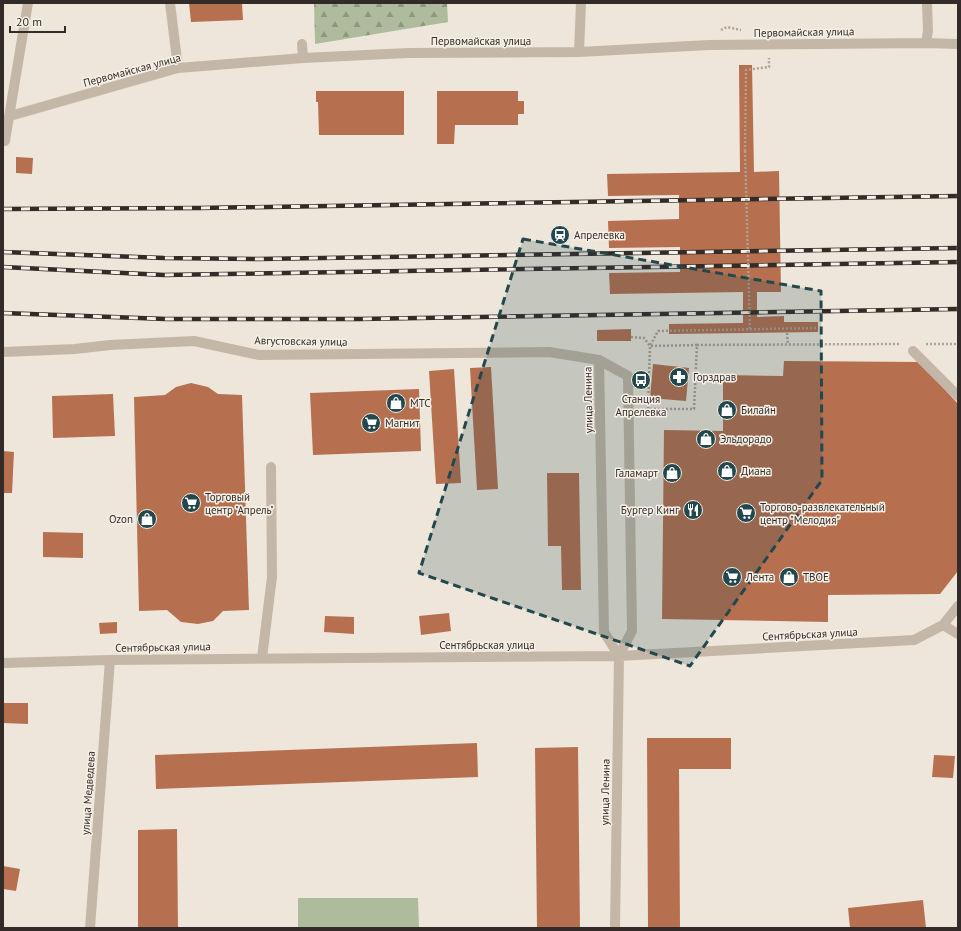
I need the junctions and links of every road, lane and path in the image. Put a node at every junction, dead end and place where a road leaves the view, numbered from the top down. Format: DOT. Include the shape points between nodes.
graph roads {
  1 [pos="28,3"];
  2 [pos="170,3"];
  3 [pos="582,3"];
  4 [pos="927,3"];
  5 [pos="926,43"];
  6 [pos="302,44"];
  7 [pos="958,44"];
  8 [pos="579,52"];
  9 [pos="769,56"];
  10 [pos="303,58"];
  11 [pos="178,68"];
  12 [pos="10,116"];
  13 [pos="5,141"];
  14 [pos="818,328"];
  15 [pos="750,330"];
  16 [pos="787,333"];
  17 [pos="631,337"];
  18 [pos="902,344"];
  19 [pos="924,344"];
  20 [pos="958,344"];
  21 [pos="696,345"];
  22 [pos="788,345"];
  23 [pos="650,346"];
  24 [pos="913,351"];
  25 [pos="3,352"];
  26 [pos="599,360"];
  27 [pos="958,396"];
  28 [pos="271,467"];
  29 [pos="958,606"];
  30 [pos="944,625"];
  31 [pos="958,634"];
  32 [pos="619,656"];
  33 [pos="262,658"];
  34 [pos="110,660"];
  35 [pos="3,663"];
  36 [pos="90,928"];
  37 [pos="615,928"];
  1 -- 12 [label="street"];
  2 -- 11 [label="street"];
  3 -- 8 [label="street"];
  4 -- 5 [label="street"];
  5 -- 7 [label="street, Первомайская улица"];
  5 -- 8 [label="street, Первомайская улица" via="709,45"];
  6 -- 10 [label="street"];
  8 -- 10 [label="street, Первомайская улица" via="408,53"];
  9 -- 15 [label="path, bridge" via="769,67 746,70 745,151"];
  10 -- 11 [label="street, Первомайская улица"];
  11 -- 12 [label="street, Первомайская улица"];
  12 -- 13 [label="street"];
  14 -- 15 [label="path"];
  15 -- 23 [label="path" via="658,331"];
  16 -- 22 [label="path"];
  17 -- 23 [label="path" via="644,338"];
  18 -- 22 [label="path"];
  19 -- 20 [label="path"];
  21 -- 22 [label="path"];
  21 -- 23 [label="path"];
  21 -- 23 [label="path" via="694,409 648,409"];
  24 -- 27 [label="street"];
  25 -- 26 [label="street, Августовская улица" via="194,341 259,355 550,352"];
  26 -- 32 [label="street, улица Ленина" via="604,632"];
  26 -- 32 [label="street, улица Ленина" via="628,376 632,630"];
  28 -- 33 [label="street" via="272,577"];
  29 -- 30 [label="street, Сентябрьская улица"];
  30 -- 31 [label="street"];
  30 -- 32 [label="street, Сентябрьская улица" via="914,640"];
  32 -- 33 [label="street, Сентябрьская улица"];
  32 -- 37 [label="street, улица Ленина"];
  33 -- 34 [label="street, Сентябрьская улица"];
  34 -- 35 [label="street, Сентябрьская улица"];
  34 -- 36 [label="street, улица Медведева"];
}
